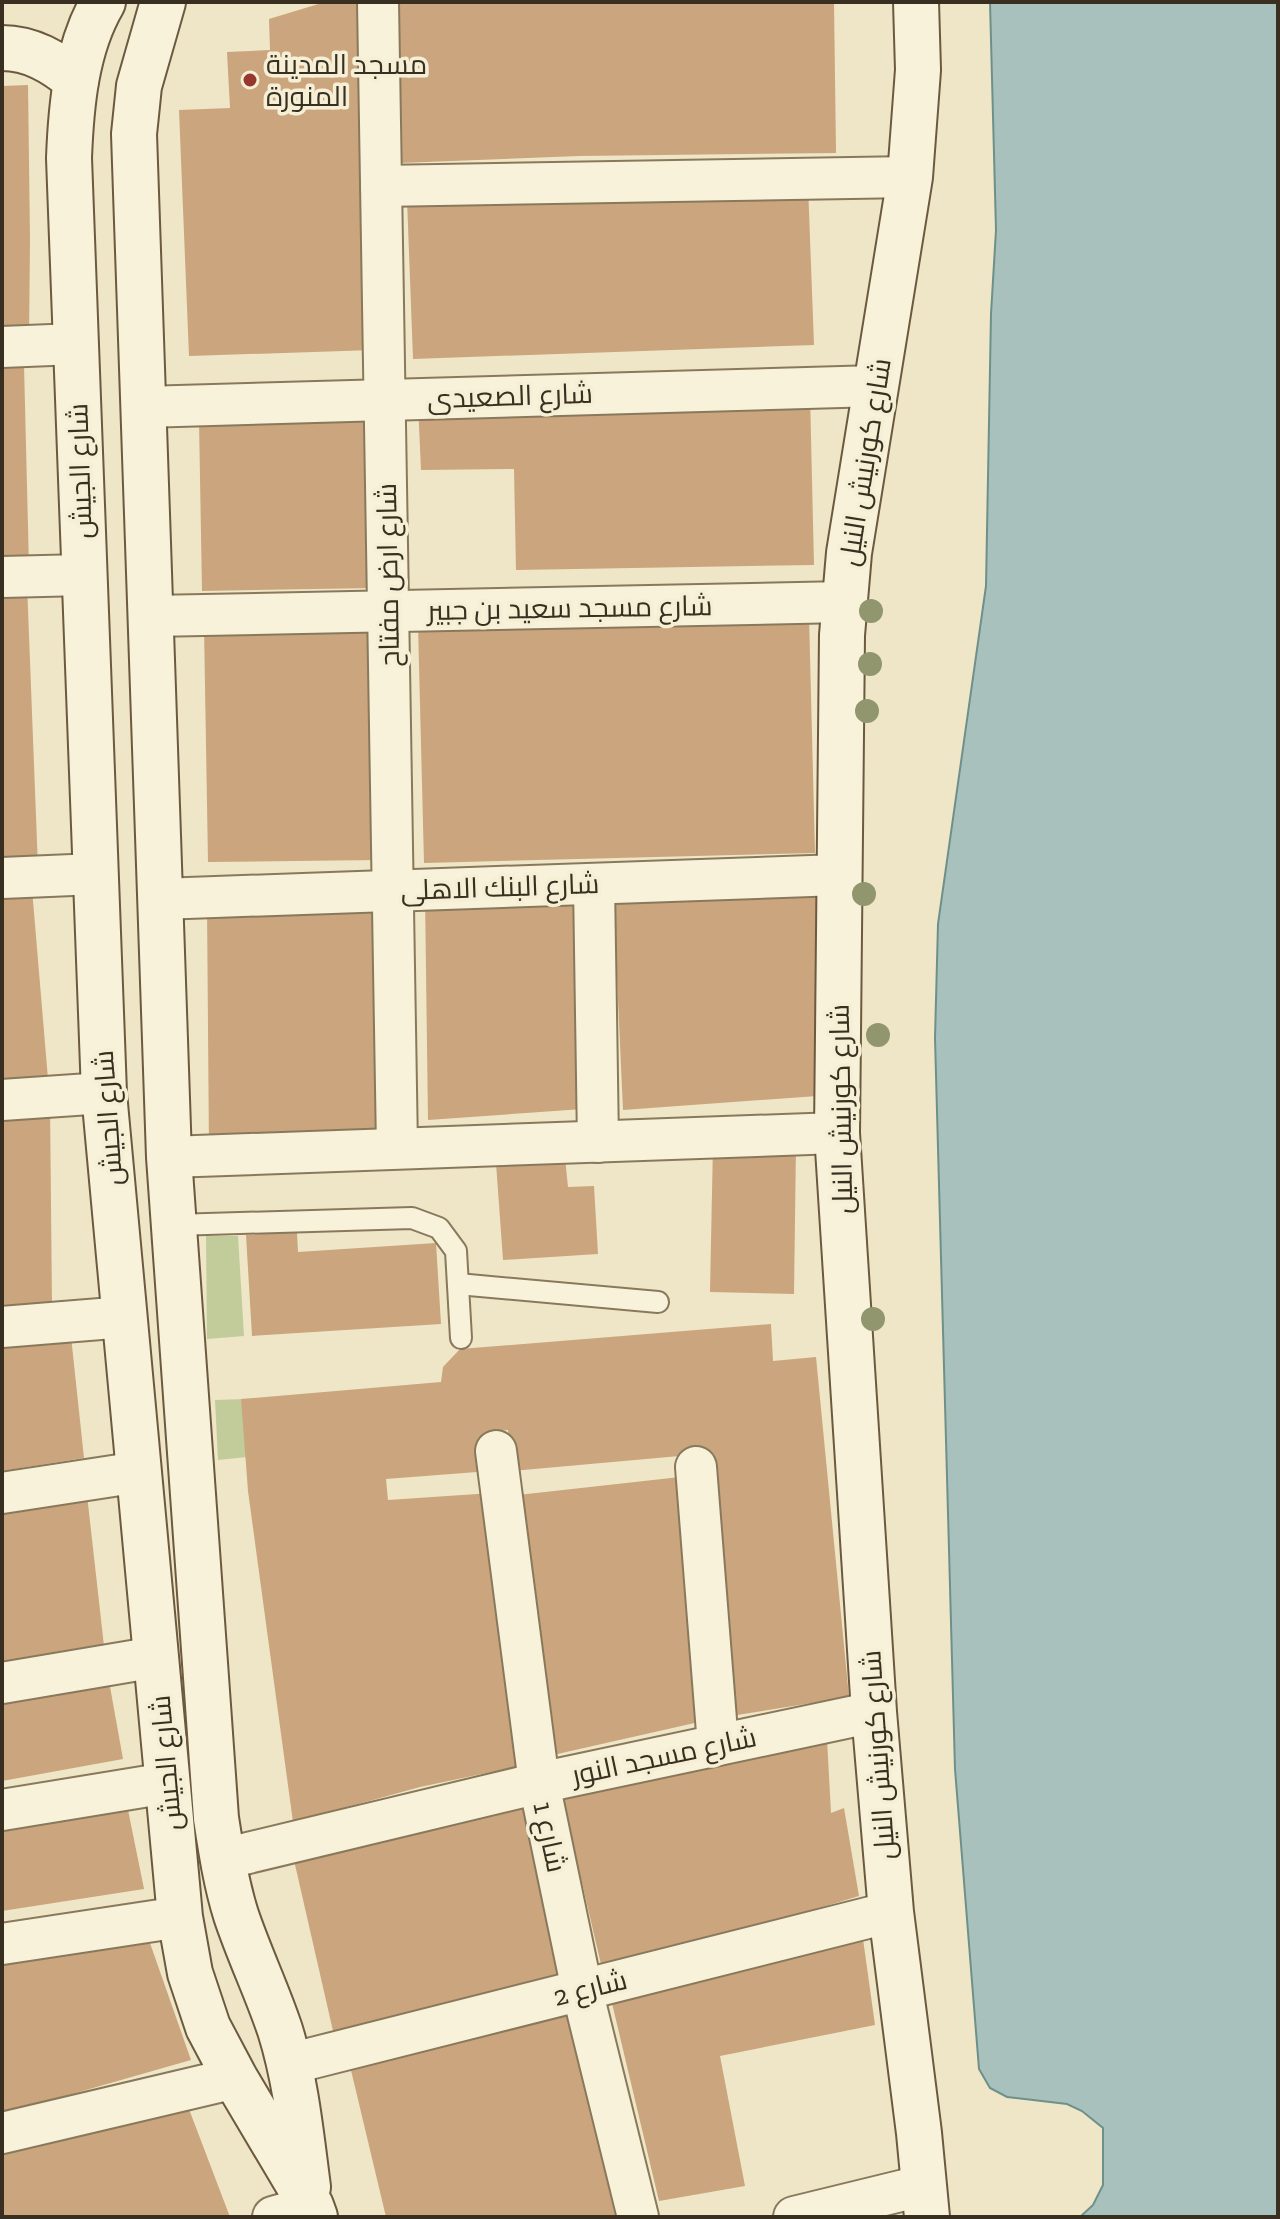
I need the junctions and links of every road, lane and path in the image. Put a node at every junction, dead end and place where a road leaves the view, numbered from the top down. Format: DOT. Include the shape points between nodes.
graph roads {
  1 [pos="103,2"];
  2 [pos="163,2"];
  3 [pos="378,2"];
  4 [pos="916,2"];
  5 [pos="2,48"];
  6 [pos="76,80"];
  7 [pos="910,177"];
  8 [pos="381,186"];
  9 [pos="76,344"];
  10 [pos="2,347"];
  11 [pos="877,386"];
  12 [pos="385,399"];
  13 [pos="143,407"];
  14 [pos="84,575"];
  15 [pos="2,577"];
  16 [pos="845,602"];
  17 [pos="388,612"];
  18 [pos="151,616"];
  19 [pos="158,829"];
  20 [pos="95,853"];
  21 [pos="839,875"];
  22 [pos="2,878"];
  23 [pos="594,884"];
  24 [pos="393,891"];
  25 [pos="160,899"];
  26 [pos="104,1093"];
  27 [pos="2,1100"];
  28 [pos="837,1133"];
  29 [pos="598,1142"];
  30 [pos="397,1148"];
  31 [pos="169,1157"];
  32 [pos="174,1225"];
  33 [pos="458,1284"];
  34 [pos="658,1302"];
  35 [pos="2,1327"];
  36 [pos="127,1338"];
  37 [pos="461,1338"];
  38 [pos="184,1355"];
  39 [pos="496,1451"];
  40 [pos="696,1467"];
  41 [pos="139,1472"];
  42 [pos="2,1493"];
  43 [pos="156,1657"];
  44 [pos="2,1683"];
  45 [pos="874,1712"];
  46 [pos="718,1745"];
  47 [pos="167,1783"];
  48 [pos="539,1783"];
  49 [pos="2,1810"];
  50 [pos="223,1859"];
  51 [pos="891,1912"];
  52 [pos="180,1917"];
  53 [pos="2,1944"];
  54 [pos="582,1990"];
  55 [pos="289,2064"];
  56 [pos="235,2078"];
  57 [pos="2,2133"];
  58 [pos="926,2201"];
  59 [pos="300,2213"];
  60 [pos="638,2217"];
  61 [pos="794,2217"];
  1 -- 6 [label="main road, شارع الجيش"];
  2 -- 13 [label="main road, شارع الجيش" via="144,62 135,122"];
  3 -- 8 [label="street, شارع ارض مفتاح"];
  4 -- 7 [label="main road, شارع كورنيش النيل" via="918,70"];
  5 -- 6 [label="main road" via="33,53"];
  6 -- 9 [label="main road, شارع الجيش" via="69,158"];
  7 -- 8 [label="street"];
  7 -- 11 [label="main road, شارع كورنيش النيل"];
  8 -- 12 [label="street, شارع ارض مفتاح"];
  9 -- 10 [label="street"];
  9 -- 14 [label="main road, شارع الجيش"];
  11 -- 12 [label="street, شارع الصعيدى"];
  11 -- 16 [label="main road, شارع كورنيش النيل"];
  12 -- 13 [label="street, شارع الصعيدى"];
  12 -- 17 [label="street, شارع ارض مفتاح"];
  13 -- 18 [label="main road, شارع الجيش"];
  14 -- 15 [label="street"];
  14 -- 20 [label="main road, شارع الجيش"];
  16 -- 17 [label="street, شارع مسجد سعيد بن جبير"];
  16 -- 21 [label="main road, شارع كورنيش النيل"];
  17 -- 18 [label="street, شارع مسجد سعيد بن جبير"];
  17 -- 24 [label="street, شارع ارض مفتاح"];
  18 -- 19 [label="main road, شارع الجيش"];
  19 -- 20 [label="main road"];
  19 -- 25 [label="main road, شارع الجيش"];
  20 -- 22 [label="street"];
  20 -- 26 [label="main road, شارع الجيش"];
  21 -- 23 [label="street, شارع البنك الاهلى"];
  21 -- 28 [label="main road, شارع كورنيش النيل"];
  23 -- 24 [label="street, شارع البنك الاهلى"];
  23 -- 29 [label="street"];
  24 -- 25 [label="street, شارع البنك الاهلى"];
  24 -- 30 [label="street, شارع ارض مفتاح"];
  25 -- 31 [label="main road, شارع الجيش"];
  26 -- 27 [label="street"];
  26 -- 36 [label="main road, شارع الجيش"];
  28 -- 29 [label="street"];
  28 -- 45 [label="main road, شارع كورنيش النيل"];
  29 -- 30 [label="street"];
  30 -- 31 [label="street"];
  31 -- 32 [label="main road, شارع الجيش"];
  32 -- 33 [label="lane" via="412,1218 439,1228 456,1251"];
  32 -- 38 [label="main road, شارع الجيش"];
  33 -- 34 [label="lane"];
  33 -- 37 [label="lane"];
  35 -- 36 [label="street"];
  36 -- 38 [label="main road"];
  36 -- 41 [label="main road, شارع الجيش"];
  38 -- 50 [label="main road, شارع الجيش" via="212,1776"];
  39 -- 48 [label="street, شارع 1"];
  40 -- 46 [label="street"];
  41 -- 42 [label="street"];
  41 -- 43 [label="main road, شارع الجيش"];
  43 -- 44 [label="street"];
  43 -- 47 [label="main road, شارع الجيش"];
  45 -- 46 [label="street, شارع مسجد النور"];
  45 -- 51 [label="main road, شارع كورنيش النيل"];
  46 -- 48 [label="street, شارع مسجد النور"];
  47 -- 49 [label="street"];
  47 -- 52 [label="main road, شارع الجيش"];
  48 -- 50 [label="street, شارع مسجد النور"];
  48 -- 54 [label="street, شارع 1"];
  50 -- 55 [label="main road, شارع الجيش" via="236,1913"];
  51 -- 54 [label="street, شارع 2"];
  51 -- 58 [label="main road, شارع كورنيش النيل"];
  52 -- 53 [label="street"];
  52 -- 56 [label="main road, شارع الجيش" via="190,1973 208,2027"];
  54 -- 55 [label="street, شارع 2"];
  54 -- 60 [label="street, شارع 1"];
  55 -- 59 [label="main road, شارع الجيش" via="297,2103"];
  56 -- 57 [label="street"];
  56 -- 59 [label="main road, شارع الجيش"];
  58 -- 61 [label="street"];
}
